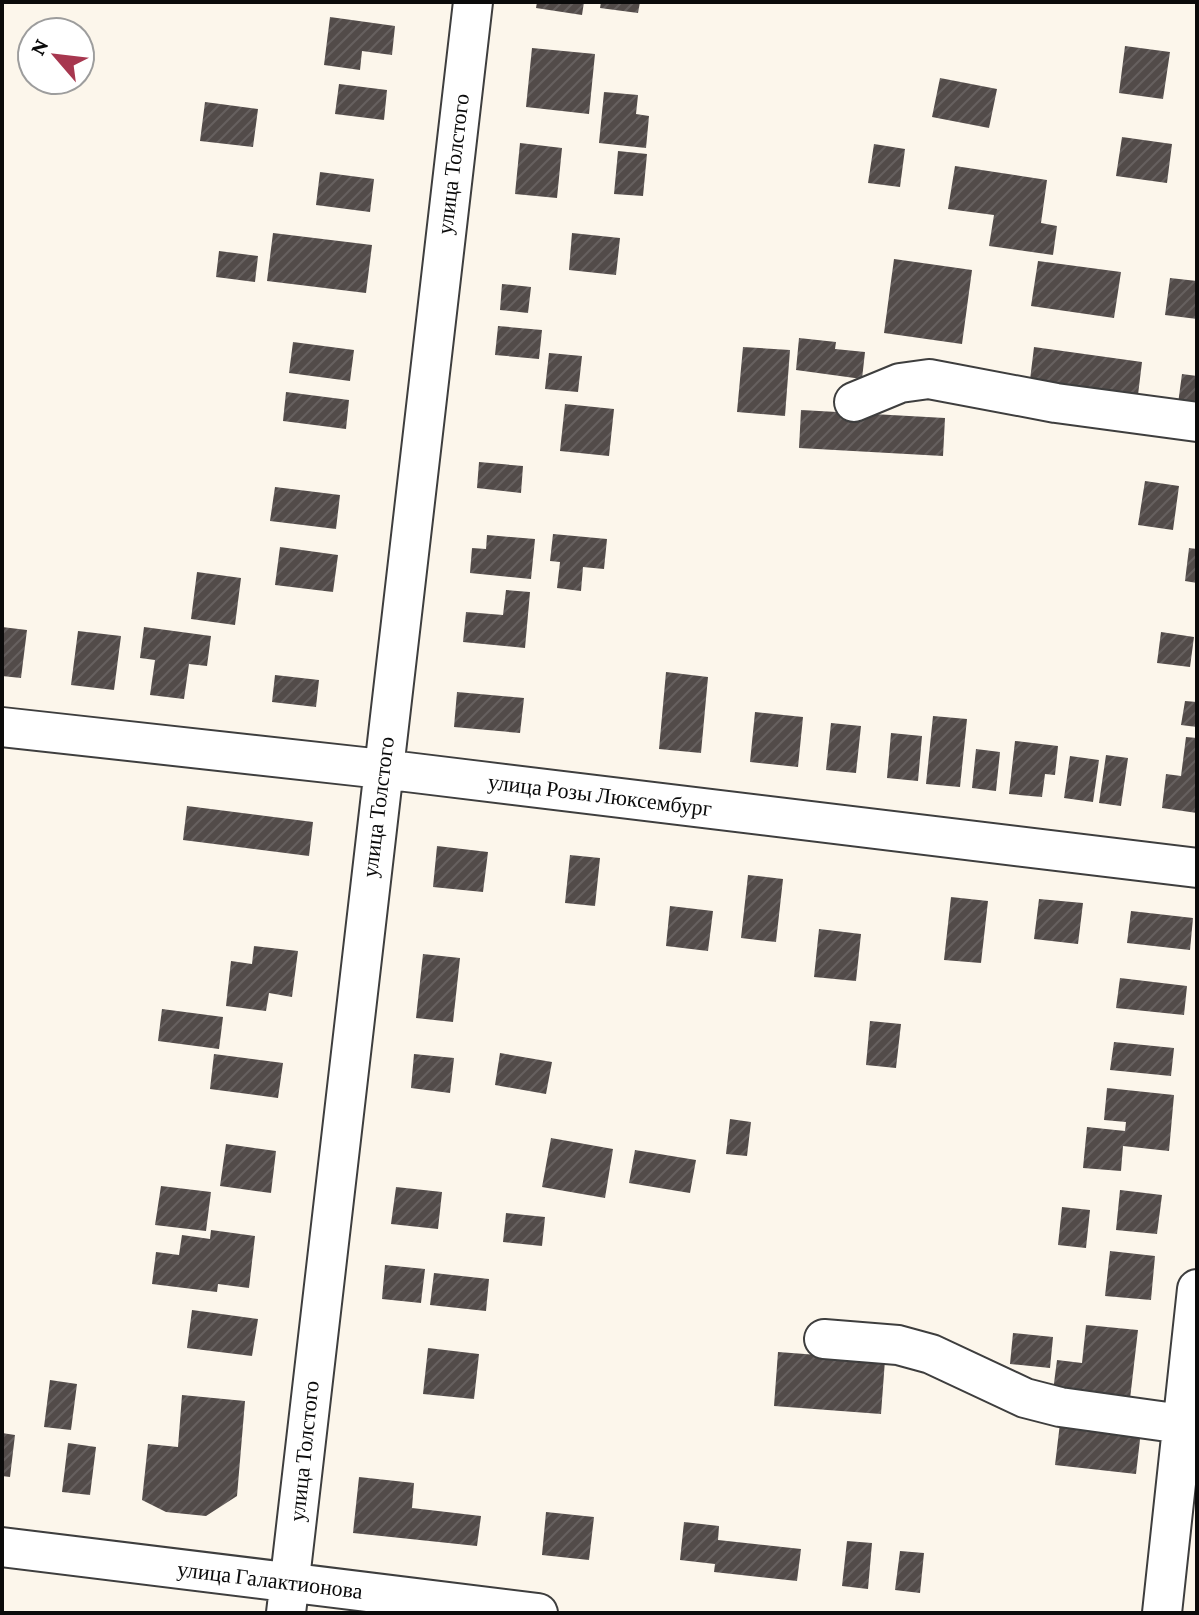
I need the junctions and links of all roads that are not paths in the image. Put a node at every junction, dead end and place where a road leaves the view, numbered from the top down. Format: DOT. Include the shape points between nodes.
graph roads {
  1 [pos="473,2"];
  2 [pos="854,402"];
  3 [pos="1197,422"];
  4 [pos="2,727"];
  5 [pos="382,769"];
  6 [pos="1197,868"];
  7 [pos="1197,1289"];
  8 [pos="824,1339"];
  9 [pos="1182,1424"];
  10 [pos="2,1547"];
  11 [pos="288,1597"];
  12 [pos="538,1613"];
  13 [pos="1162,1613"];
  1 -- 5 [label="street, улица Толстого"];
  2 -- 3 [label="street" via="900,383 929,379"];
  4 -- 5 [label="street, улица Розы Люксембург"];
  5 -- 6 [label="street, улица Розы Люксембург"];
  5 -- 11 [label="street, улица Толстого"];
  7 -- 9 [label="street"];
  8 -- 9 [label="street" via="898,1345 931,1354 1025,1398 1060,1407"];
  9 -- 13 [label="street"];
  10 -- 11 [label="street, улица Галактионова"];
  11 -- 12 [label="street, улица Галактионова"];
}
